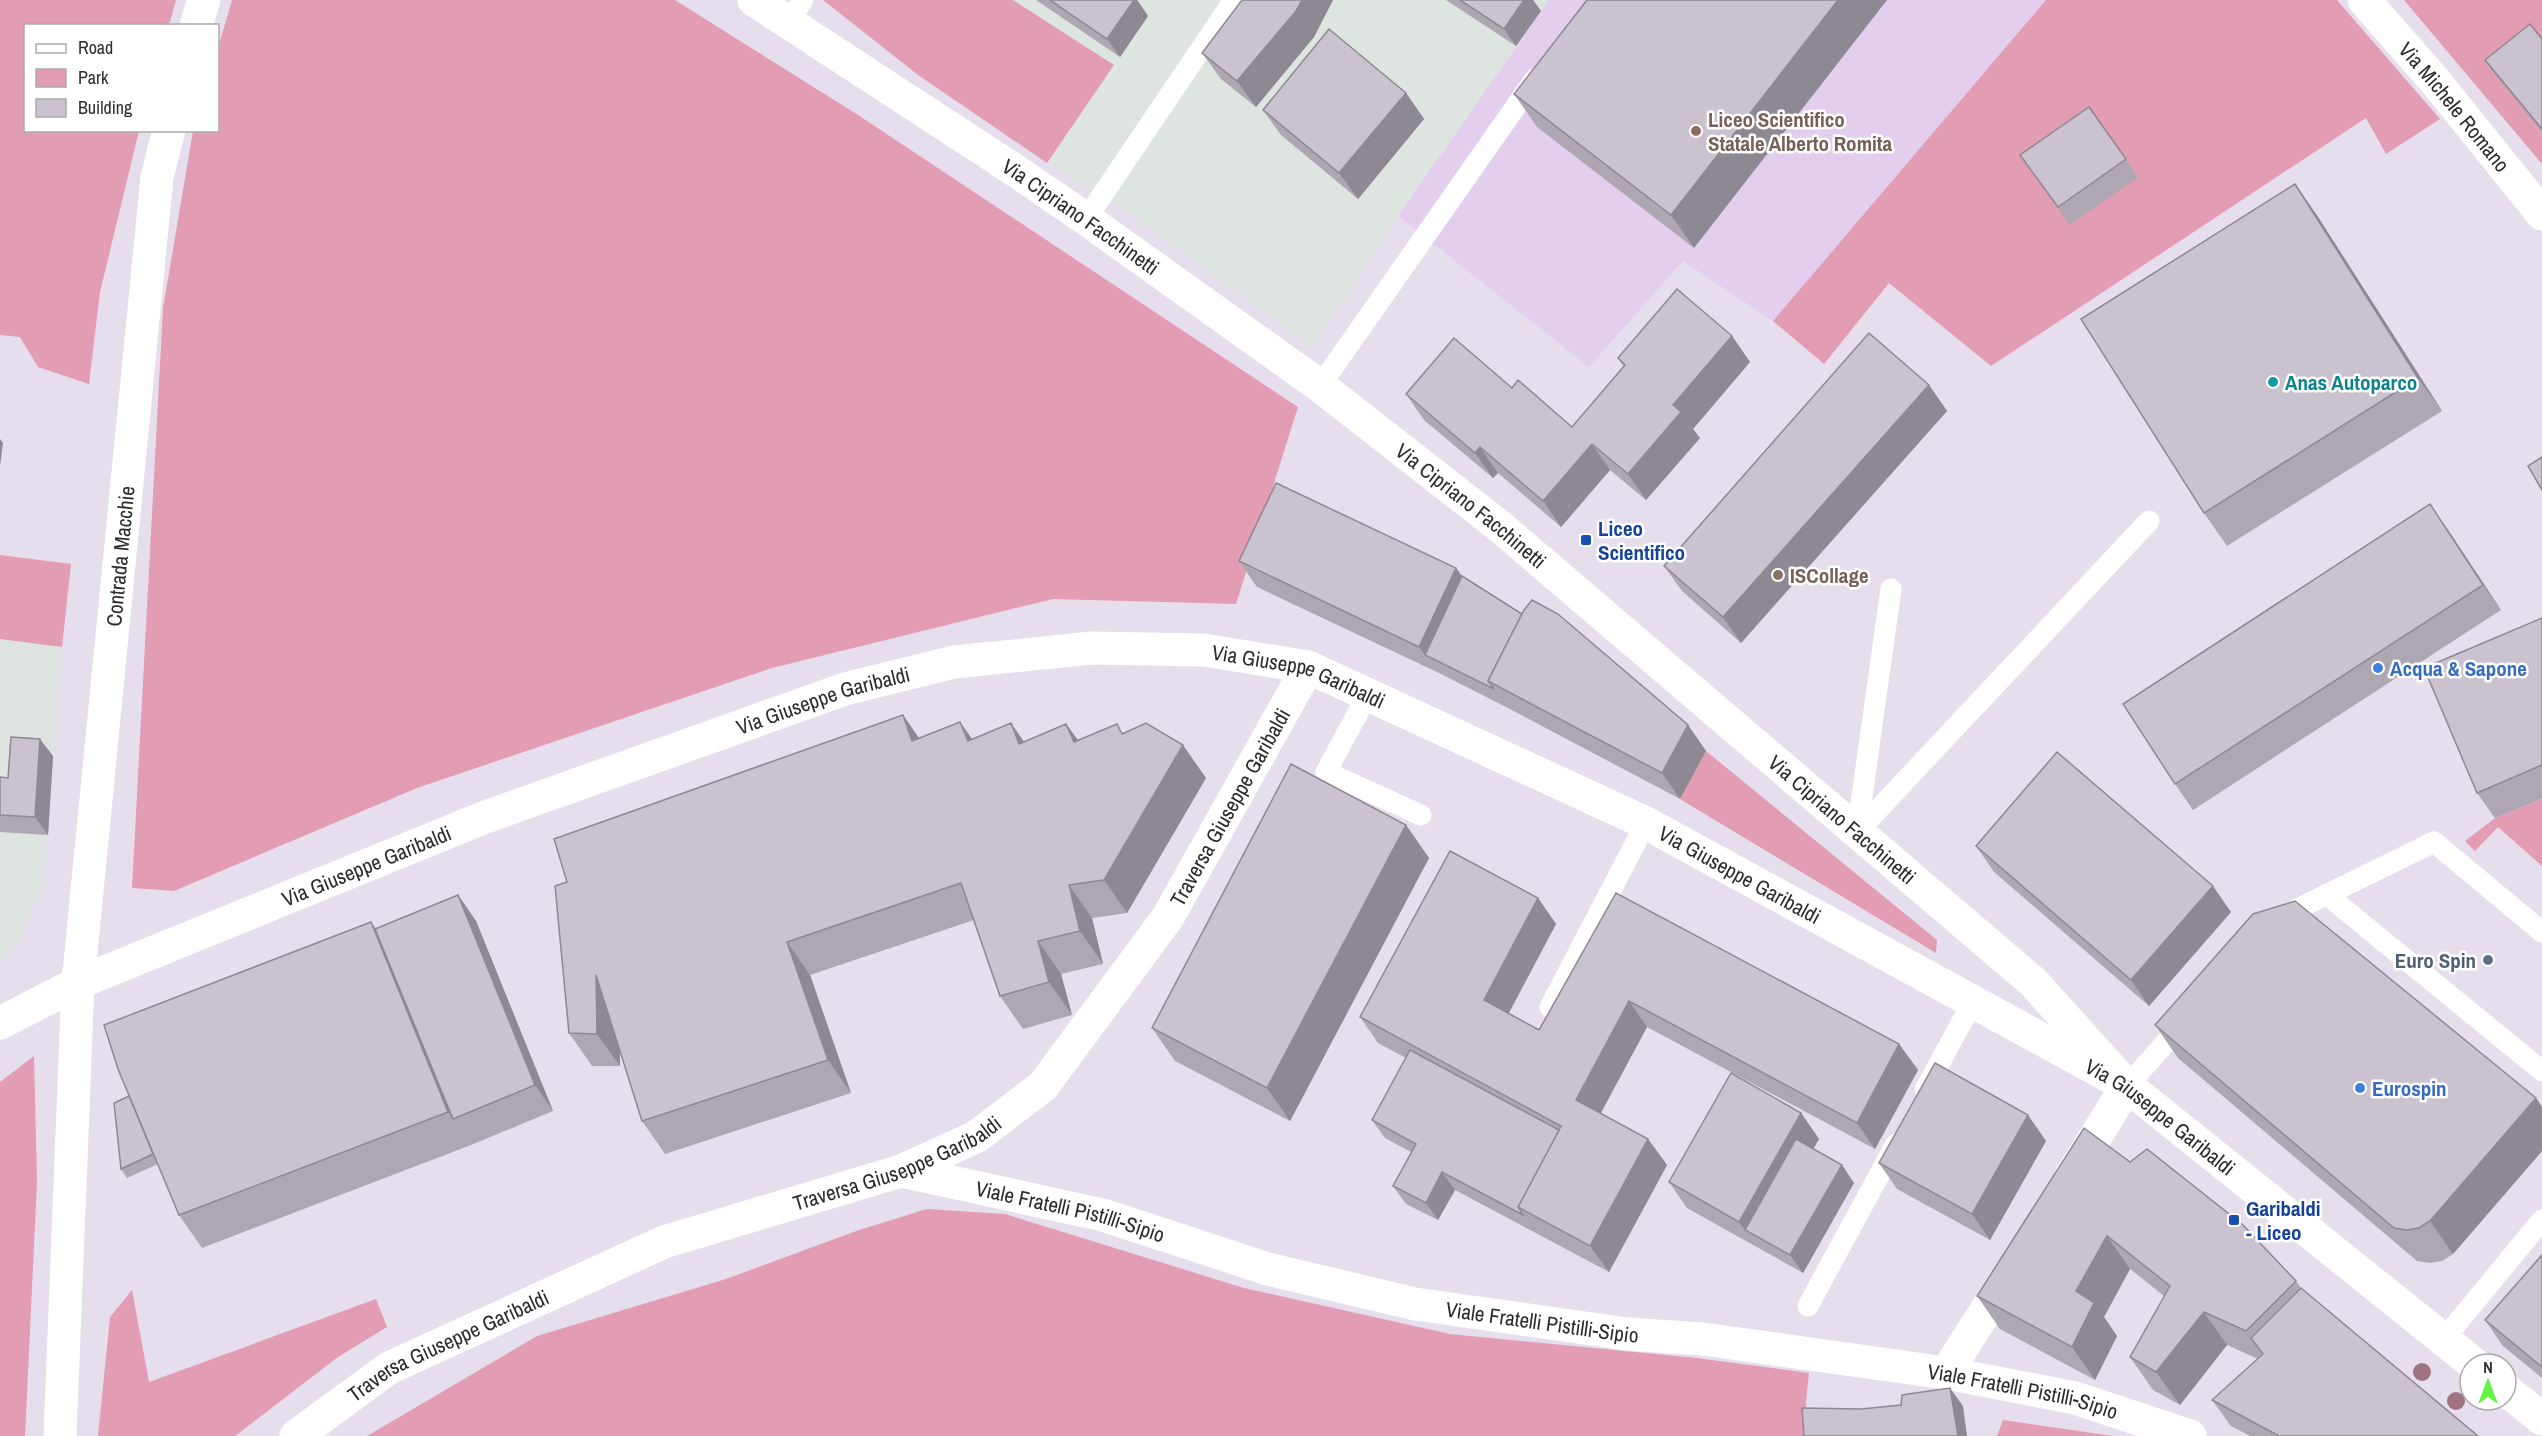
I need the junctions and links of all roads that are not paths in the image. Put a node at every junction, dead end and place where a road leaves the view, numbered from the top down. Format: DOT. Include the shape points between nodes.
graph roads {
  1 [pos="204,0"];
  2 [pos="754,0"];
  3 [pos="1234,0"];
  4 [pos="2364,0"];
  5 [pos="796,10"];
  6 [pos="197,24"];
  7 [pos="1544,66"];
  8 [pos="168,132"];
  9 [pos="2542,214"];
  10 [pos="1086,219"];
  11 [pos="1320,386"];
  12 [pos="2149,521"];
  13 [pos="1891,589"];
  14 [pos="1308,667"];
  15 [pos="1368,694"];
  16 [pos="1420,816"];
  17 [pos="1646,823"];
  18 [pos="1857,832"];
  19 [pos="2327,895"];
  20 [pos="2268,926"];
  21 [pos="2542,932"];
  22 [pos="78,983"];
  23 [pos="1973,1001"];
  24 [pos="1550,1007"];
  25 [pos="2196,1008"];
  26 [pos="0,1023"];
  27 [pos="2542,1071"];
  28 [pos="2127,1086"];
  29 [pos="1916,1106"];
  30 [pos="1905,1127"];
  31 [pos="901,1171"];
  32 [pos="2052,1205"];
  33 [pos="2542,1220"];
  34 [pos="2027,1244"];
  35 [pos="1808,1306"];
  36 [pos="2444,1339"];
  37 [pos="2460,1352"];
  38 [pos="1946,1373"];
  39 [pos="2518,1400"];
  40 [pos="2542,1419"];
  41 [pos="60,1436"];
  42 [pos="296,1436"];
  43 [pos="2190,1436"];
  1 -- 6 [label="street"];
  2 -- 5 [label="street, Via Cipriano Facchinetti"];
  3 -- 10 [label="lane"];
  4 -- 9 [label="street, Via Michele Romano"];
  5 -- 10 [label="street, Via Cipriano Facchinetti"];
  7 -- 11 [label="lane"];
  8 -- 22 [label="street, Contrada Macchie" via="157,177"];
  10 -- 11 [label="street, Via Cipriano Facchinetti"];
  11 -- 18 [label="street, Via Cipriano Facchinetti" via="1498,525"];
  12 -- 18 [label="lane"];
  13 -- 18 [label="lane"];
  14 -- 15 [label="street, Via Giuseppe Garibaldi"];
  14 -- 22 [label="street, Via Giuseppe Garibaldi" via="1204,650 1092,648 954,662 845,689 483,818"];
  14 -- 31 [label="street, Traversa Giuseppe Garibaldi" via="1168,917 1043,1086 976,1137"];
  15 -- 16 [label="lane" via="1326,772"];
  15 -- 17 [label="street, Via Giuseppe Garibaldi"];
  17 -- 23 [label="street, Via Giuseppe Garibaldi"];
  17 -- 24 [label="lane"];
  18 -- 28 [label="street, Via Cipriano Facchinetti" via="2033,982"];
  19 -- 20 [label="lane"];
  19 -- 21 [label="lane" via="2434,843"];
  19 -- 27 [label="lane"];
  22 -- 26 [label="street, Via Giuseppe Garibaldi"];
  22 -- 41 [label="street"];
  23 -- 28 [label="street, Via Giuseppe Garibaldi"];
  23 -- 29 [label="lane"];
  25 -- 28 [label="lane"];
  28 -- 32 [label="street"];
  28 -- 36 [label="street, Via Giuseppe Garibaldi"];
  30 -- 35 [label="lane"];
  31 -- 38 [label="street, Viale Fratelli Pistilli-Sipio" via="1103,1215 1268,1269 1414,1304"];
  31 -- 42 [label="street, Traversa Giuseppe Garibaldi" via="664,1242 389,1368"];
  33 -- 36 [label="lane"];
  34 -- 38 [label="street"];
  36 -- 37 [label="street, Via Giuseppe Garibaldi"];
  38 -- 43 [label="street, Viale Fratelli Pistilli-Sipio" via="2075,1398"];
  39 -- 40 [label="street"];
}
